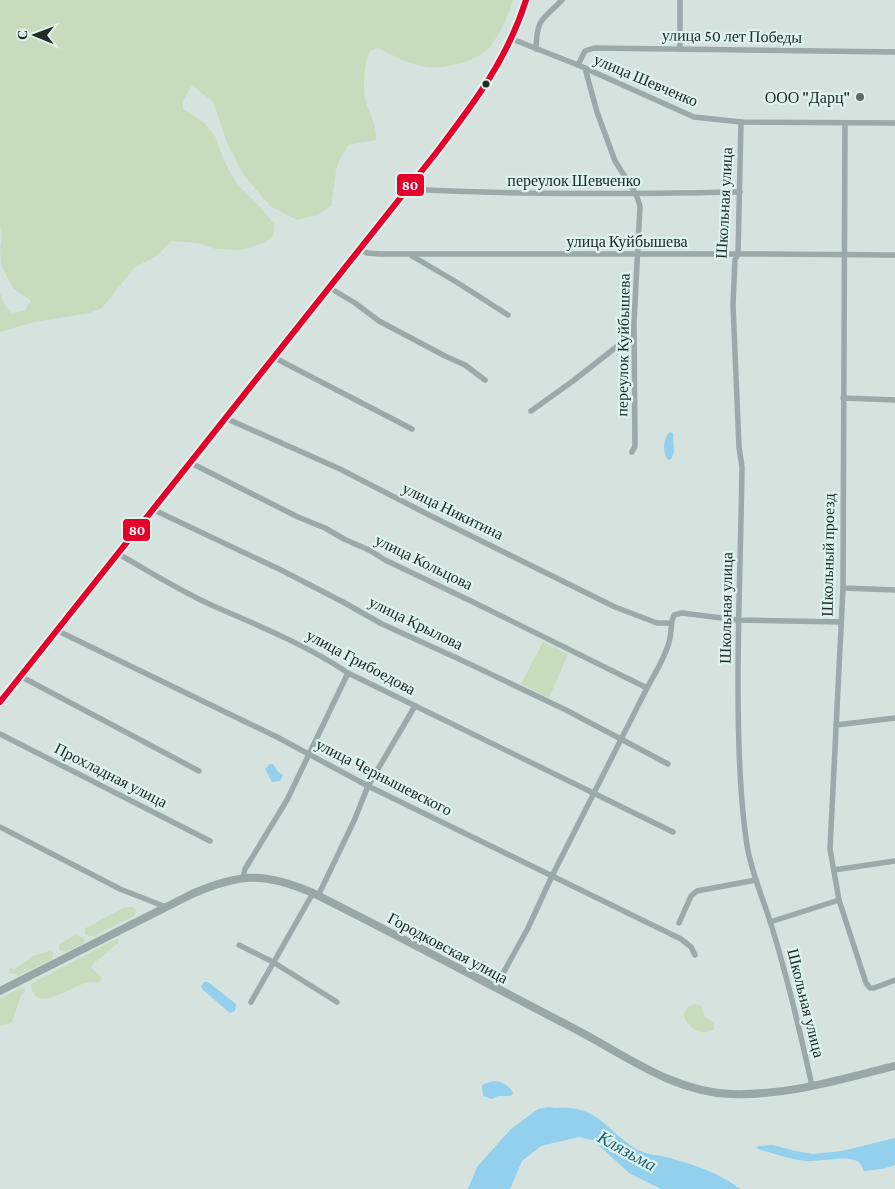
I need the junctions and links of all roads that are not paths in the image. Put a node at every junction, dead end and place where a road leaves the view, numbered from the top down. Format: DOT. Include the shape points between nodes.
graph roads {
  1 [pos="526,0"];
  2 [pos="562,0"];
  3 [pos="680,0"];
  4 [pos="512,40"];
  5 [pos="536,49"];
  6 [pos="680,49"];
  7 [pos="895,52"];
  8 [pos="578,65"];
  9 [pos="585,68"];
  10 [pos="741,122"];
  11 [pos="845,123"];
  12 [pos="895,123"];
  13 [pos="408,189"];
  14 [pos="740,192"];
  15 [pos="636,194"];
  16 [pos="360,249"];
  17 [pos="738,254"];
  18 [pos="410,255"];
  19 [pos="639,255"];
  20 [pos="844,255"];
  21 [pos="895,256"];
  22 [pos="330,288"];
  23 [pos="508,315"];
  24 [pos="634,322"];
  25 [pos="275,358"];
  26 [pos="485,380"];
  27 [pos="843,398"];
  28 [pos="895,400"];
  29 [pos="531,411"];
  30 [pos="225,418"];
  31 [pos="412,429"];
  32 [pos="632,452"];
  33 [pos="189,462"];
  34 [pos="152,509"];
  35 [pos="117,553"];
  36 [pos="843,588"];
  37 [pos="895,590"];
  38 [pos="738,620"];
  39 [pos="841,622"];
  40 [pos="671,623"];
  41 [pos="56,630"];
  42 [pos="348,673"];
  43 [pos="20,676"];
  44 [pos="646,688"];
  45 [pos="0,702"];
  46 [pos="415,706"];
  47 [pos="895,718"];
  48 [pos="836,725"];
  49 [pos="0,734"];
  50 [pos="621,740"];
  51 [pos="308,754"];
  52 [pos="668,764"];
  53 [pos="199,772"];
  54 [pos="368,786"];
  55 [pos="594,794"];
  56 [pos="0,827"];
  57 [pos="673,832"];
  58 [pos="210,841"];
  59 [pos="895,861"];
  60 [pos="834,870"];
  61 [pos="552,876"];
  62 [pos="244,878"];
  63 [pos="756,880"];
  64 [pos="316,894"];
  65 [pos="839,900"];
  66 [pos="166,907"];
  67 [pos="770,922"];
  68 [pos="680,923"];
  69 [pos="239,944"];
  70 [pos="695,955"];
  71 [pos="273,962"];
  72 [pos="895,980"];
  73 [pos="495,988"];
  74 [pos="0,991"];
  75 [pos="251,1002"];
  76 [pos="337,1002"];
  77 [pos="895,1066"];
  78 [pos="812,1086"];
  1 -- 4 [label="street"];
  2 -- 5 [label="street" via="539,24"];
  3 -- 6 [label="street"];
  4 -- 5 [label="street, улица Шевченко"];
  4 -- 13 [label="street" via="478,96"];
  5 -- 8 [label="street, улица Шевченко"];
  6 -- 7 [label="street, улица 50 лет Победы"];
  6 -- 8 [label="street, улица 50 лет Победы" via="594,48 585,51"];
  8 -- 9 [label="street, улица Шевченко"];
  9 -- 10 [label="street, улица Шевченко" via="694,117"];
  9 -- 15 [label="street, переулок Куйбышева" via="615,161"];
  10 -- 11 [label="street, улица Шевченко"];
  10 -- 14 [label="street, Школьная улица"];
  11 -- 12 [label="street, улица Шевченко"];
  11 -- 20 [label="street, Школьный проезд"];
  13 -- 15 [label="street, переулок Шевченко"];
  13 -- 16 [label="street"];
  14 -- 15 [label="street, переулок Шевченко"];
  14 -- 17 [label="street, Школьная улица"];
  15 -- 19 [label="street, переулок Куйбышева" via="640,206"];
  16 -- 18 [label="street, улица Куйбышева" via="367,253"];
  16 -- 22 [label="street"];
  17 -- 19 [label="street, улица Куйбышева"];
  17 -- 20 [label="street, улица Куйбышева"];
  17 -- 38 [label="street, Школьная улица" via="733,305 742,467"];
  18 -- 19 [label="street, улица Куйбышева"];
  18 -- 23 [label="street"];
  19 -- 24 [label="street, переулок Куйбышева"];
  20 -- 21 [label="street, улица Куйбышева"];
  20 -- 27 [label="street, Школьный проезд"];
  22 -- 25 [label="street"];
  22 -- 26 [label="street" via="379,321 464,365"];
  24 -- 29 [label="street" via="628,337"];
  24 -- 32 [label="street, переулок Куйбышева" via="635,446"];
  25 -- 30 [label="street"];
  25 -- 31 [label="street"];
  27 -- 28 [label="street"];
  27 -- 36 [label="street, Школьный проезд"];
  30 -- 33 [label="street"];
  30 -- 40 [label="street, улица Никитина" via="340,469 615,607 656,623"];
  33 -- 34 [label="street"];
  33 -- 44 [label="street, улица Кольцова"];
  34 -- 35 [label="street"];
  34 -- 50 [label="street, улица Крылова" via="281,570 382,624 566,710"];
  35 -- 41 [label="street"];
  35 -- 42 [label="street, улица Грибоедова" via="217,608 300,646"];
  36 -- 37 [label="street"];
  36 -- 39 [label="street, Школьный проезд"];
  38 -- 39 [label="street"];
  38 -- 40 [label="street" via="682,613 674,615"];
  38 -- 63 [label="street, Школьная улица" via="738,726 742,786 747,843"];
  39 -- 48 [label="street, Школьный проезд"];
  40 -- 44 [label="street" via="670,641"];
  41 -- 43 [label="street"];
  41 -- 51 [label="street, улица Чернышевского"];
  42 -- 46 [label="street, улица Грибоедова"];
  42 -- 51 [label="street"];
  43 -- 45 [label="street"];
  43 -- 53 [label="street"];
  44 -- 50 [label="street"];
  46 -- 54 [label="street"];
  46 -- 55 [label="street, улица Грибоедова"];
  47 -- 48 [label="street"];
  48 -- 60 [label="street, Школьный проезд" via="830,849"];
  49 -- 58 [label="street, Прохладная улица"];
  50 -- 52 [label="street, улица Крылова"];
  50 -- 55 [label="street"];
  51 -- 54 [label="street, улица Чернышевского"];
  51 -- 62 [label="street" via="287,800 245,868"];
  54 -- 61 [label="street, улица Чернышевского"];
  54 -- 64 [label="street" via="354,821"];
  55 -- 57 [label="street, улица Грибоедова"];
  55 -- 61 [label="street"];
  56 -- 66 [label="street" via="120,889"];
  59 -- 60 [label="street"];
  60 -- 65 [label="street, Школьный проезд"];
  61 -- 70 [label="street, улица Чернышевского" via="681,939"];
  61 -- 73 [label="street"];
  62 -- 64 [label="main road, Городковская улица" via="277,880"];
  62 -- 66 [label="main road, Городковская улица" via="219,882"];
  63 -- 67 [label="street, Школьная улица"];
  63 -- 68 [label="street" via="698,891 691,896"];
  64 -- 71 [label="street"];
  64 -- 73 [label="main road, Городковская улица"];
  65 -- 67 [label="street"];
  65 -- 72 [label="street, Школьный проезд" via="866,983 874,988"];
  66 -- 74 [label="main road, Городковская улица"];
  67 -- 78 [label="street, Школьная улица"];
  69 -- 71 [label="street"];
  71 -- 75 [label="street"];
  71 -- 76 [label="street"];
  73 -- 78 [label="main road, Городковская улица" via="666,1078 698,1089 730,1094"];
  77 -- 78 [label="main road, Городковская улица"];
}
